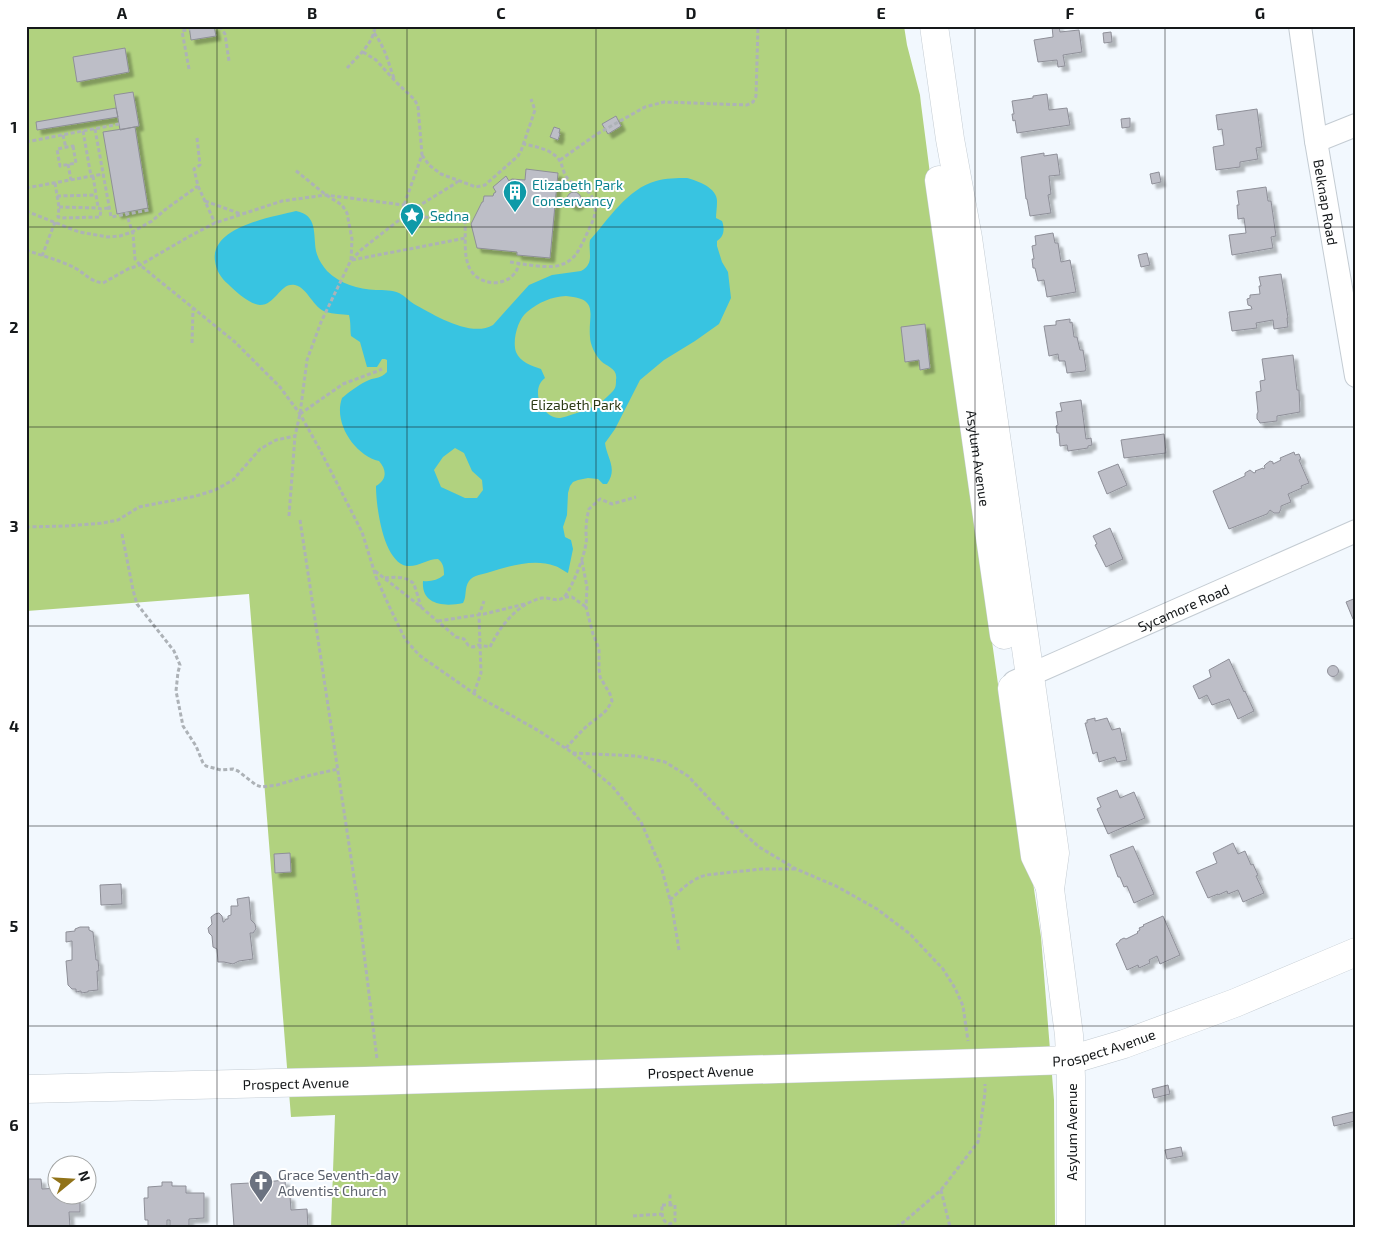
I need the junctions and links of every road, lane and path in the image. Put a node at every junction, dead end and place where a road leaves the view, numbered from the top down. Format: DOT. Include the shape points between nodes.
graph roads {
  1 [pos="220,26"];
  2 [pos="375,26"];
  3 [pos="758,26"];
  4 [pos="917,26"];
  5 [pos="934,26"];
  6 [pos="1300,26"];
  7 [pos="190,29"];
  8 [pos="374,33"];
  9 [pos="362,52"];
  10 [pos="229,61"];
  11 [pos="348,68"];
  12 [pos="189,69"];
  13 [pos="396,82"];
  14 [pos="531,99"];
  15 [pos="119,124"];
  16 [pos="1356,125"];
  17 [pos="95,129"];
  18 [pos="83,131"];
  19 [pos="63,135"];
  20 [pos="197,138"];
  21 [pos="1316,141"];
  22 [pos="26,142"];
  23 [pos="524,144"];
  24 [pos="66,148"];
  25 [pos="422,155"];
  26 [pos="560,160"];
  27 [pos="68,164"];
  28 [pos="295,170"];
  29 [pos="103,174"];
  30 [pos="92,176"];
  31 [pos="71,180"];
  32 [pos="458,180"];
  33 [pos="55,183"];
  34 [pos="198,186"];
  35 [pos="26,188"];
  36 [pos="96,195"];
  37 [pos="57,196"];
  38 [pos="326,196"];
  39 [pos="204,201"];
  40 [pos="404,205"];
  41 [pos="59,207"];
  42 [pos="99,208"];
  43 [pos="109,208"];
  44 [pos="149,210"];
  45 [pos="412,210"];
  46 [pos="26,211"];
  47 [pos="127,213"];
  48 [pos="242,214"];
  49 [pos="55,222"];
  50 [pos="215,223"];
  51 [pos="132,232"];
  52 [pos="466,238"];
  53 [pos="26,250"];
  54 [pos="42,256"];
  55 [pos="352,260"];
  56 [pos="510,262"];
  57 [pos="519,263"];
  58 [pos="140,265"];
  59 [pos="193,308"];
  60 [pos="192,343"];
  61 [pos="382,369"];
  62 [pos="1356,376"];
  63 [pos="300,414"];
  64 [pos="295,436"];
  65 [pos="636,498"];
  66 [pos="289,516"];
  67 [pos="300,520"];
  68 [pos="26,528"];
  69 [pos="1356,531"];
  70 [pos="122,534"];
  71 [pos="581,560"];
  72 [pos="374,570"];
  73 [pos="384,578"];
  74 [pos="564,597"];
  75 [pos="484,601"];
  76 [pos="528,604"];
  77 [pos="422,607"];
  78 [pos="586,607"];
  79 [pos="478,615"];
  80 [pos="437,621"];
  81 [pos="479,645"];
  82 [pos="1020,679"];
  83 [pos="474,694"];
  84 [pos="566,748"];
  85 [pos="574,753"];
  86 [pos="338,770"];
  87 [pos="796,869"];
  88 [pos="670,900"];
  89 [pos="679,950"];
  90 [pos="1356,952"];
  91 [pos="968,1042"];
  92 [pos="377,1059"];
  93 [pos="1070,1060"];
  94 [pos="26,1088"];
  95 [pos="985,1093"];
  96 [pos="941,1190"];
  97 [pos="670,1194"];
  98 [pos="670,1205"];
  99 [pos="662,1214"];
  100 [pos="633,1216"];
  101 [pos="896,1227"];
  102 [pos="950,1227"];
  103 [pos="1071,1227"];
  1 -- 10 [label="path" via="225,34"];
  2 -- 8 [label="path"];
  3 -- 26 [label="path" via="756,96 753,102 747,105 664,102 645,106"];
  4 -- 82 [label="main road, Asylum Avenue"];
  5 -- 82 [label="main road, Asylum Avenue" via="968,238"];
  6 -- 21 [label="street, Belknap Road"];
  7 -- 12 [label="path" via="182,31"];
  8 -- 9 [label="path"];
  8 -- 13 [label="path" via="381,42"];
  9 -- 11 [label="path"];
  9 -- 13 [label="path" via="376,60"];
  13 -- 25 [label="path" via="418,106"];
  14 -- 23 [label="path" via="534,110"];
  15 -- 17 [label="path"];
  16 -- 21 [label="street"];
  17 -- 18 [label="path"];
  17 -- 29 [label="path"];
  18 -- 19 [label="path"];
  18 -- 30 [label="path"];
  19 -- 22 [label="path"];
  19 -- 24 [label="path"];
  20 -- 34 [label="path" via="200,165 194,169"];
  21 -- 62 [label="street, Belknap Road"];
  23 -- 26 [label="path" via="551,152"];
  23 -- 32 [label="path" via="518,156 485,184 476,187"];
  24 -- 27 [label="path" via="73,146 76,163"];
  24 -- 27 [label="path" via="57,149 60,166"];
  25 -- 32 [label="path" via="441,174"];
  25 -- 40 [label="path"];
  26 -- 57 [label="path" via="569,180 590,193 594,200 596,209 590,229 574,258 564,264"];
  27 -- 31 [label="path"];
  28 -- 38 [label="path"];
  29 -- 30 [label="path"];
  29 -- 43 [label="path"];
  30 -- 31 [label="path"];
  30 -- 36 [label="path"];
  31 -- 33 [label="path"];
  32 -- 45 [label="path"];
  33 -- 35 [label="path"];
  33 -- 37 [label="path"];
  34 -- 39 [label="path"];
  34 -- 51 [label="path"];
  36 -- 37 [label="path"];
  36 -- 42 [label="path"];
  37 -- 41 [label="path"];
  38 -- 40 [label="path"];
  38 -- 48 [label="path" via="282,201"];
  38 -- 55 [label="path" via="342,205 347,213"];
  39 -- 48 [label="path"];
  39 -- 50 [label="path"];
  40 -- 45 [label="path"];
  41 -- 42 [label="path"];
  41 -- 42 [label="path" via="58,217 61,218 100,217"];
  42 -- 43 [label="path"];
  43 -- 47 [label="path" via="111,217"];
  44 -- 47 [label="path"];
  45 -- 52 [label="path" via="425,217 465,222"];
  45 -- 55 [label="path"];
  46 -- 49 [label="path"];
  47 -- 51 [label="path"];
  48 -- 50 [label="path"];
  49 -- 51 [label="path" via="79,232 108,237"];
  49 -- 54 [label="path"];
  50 -- 58 [label="path"];
  51 -- 58 [label="path" via="135,259"];
  52 -- 55 [label="path"];
  52 -- 57 [label="path" via="467,260 478,278 487,282 507,280 518,270"];
  53 -- 54 [label="path"];
  54 -- 58 [label="path" via="77,269 89,279 102,283"];
  55 -- 63 [label="path" via="321,322 307,360"];
  56 -- 57 [label="path"];
  58 -- 59 [label="path"];
  59 -- 60 [label="path"];
  59 -- 63 [label="path" via="235,342 280,387"];
  61 -- 63 [label="path" via="342,384"];
  63 -- 64 [label="path"];
  63 -- 72 [label="path" via="362,532"];
  64 -- 66 [label="path"];
  64 -- 68 [label="path" via="276,440 260,449 233,480 215,490 139,507 118,520"];
  65 -- 71 [label="path" via="612,504 600,499 589,509 586,545"];
  67 -- 86 [label="path"];
  69 -- 82 [label="street, Sycamore Road"];
  70 -- 86 [label="path" via="137,604 174,651 180,664 176,691 183,726 203,763 215,770 238,771 262,787"];
  71 -- 74 [label="path"];
  71 -- 78 [label="path" via="587,587"];
  72 -- 73 [label="path"];
  72 -- 83 [label="path" via="405,638 420,655"];
  73 -- 77 [label="path"];
  73 -- 77 [label="path" via="396,577 413,584"];
  74 -- 76 [label="path" via="558,600 543,598"];
  74 -- 78 [label="path" via="572,597"];
  75 -- 79 [label="path"];
  76 -- 79 [label="path"];
  76 -- 81 [label="path" via="502,626 490,647"];
  77 -- 80 [label="path"];
  78 -- 84 [label="path" via="599,649 600,677 612,701 602,715"];
  79 -- 80 [label="path"];
  79 -- 81 [label="path"];
  80 -- 81 [label="path" via="468,645"];
  81 -- 83 [label="path" via="480,673"];
  82 -- 93 [label="main road, Asylum Avenue" via="1054,853 1050,889"];
  83 -- 84 [label="path"];
  84 -- 85 [label="path"];
  85 -- 87 [label="path" via="637,756 665,762 688,776 758,846"];
  85 -- 88 [label="path" via="612,786 641,822 662,870"];
  86 -- 92 [label="path"];
  87 -- 88 [label="path" via="749,869 706,875 690,883"];
  87 -- 91 [label="path" via="877,909 910,934 943,969 955,988 963,1006"];
  88 -- 89 [label="path"];
  90 -- 93 [label="main road, Prospect Avenue" via="1235,1003 1124,1044"];
  93 -- 94 [label="main road, Prospect Avenue" via="345,1082"];
  93 -- 103 [label="main road, Asylum Avenue"];
  95 -- 96 [label="path" via="978,1142"];
  96 -- 101 [label="path"];
  96 -- 102 [label="path"];
  97 -- 98 [label="path"];
  98 -- 99 [label="path" via="662,1205"];
  98 -- 99 [label="path" via="675,1205 675,1221 665,1223"];
  99 -- 100 [label="path"];
}
